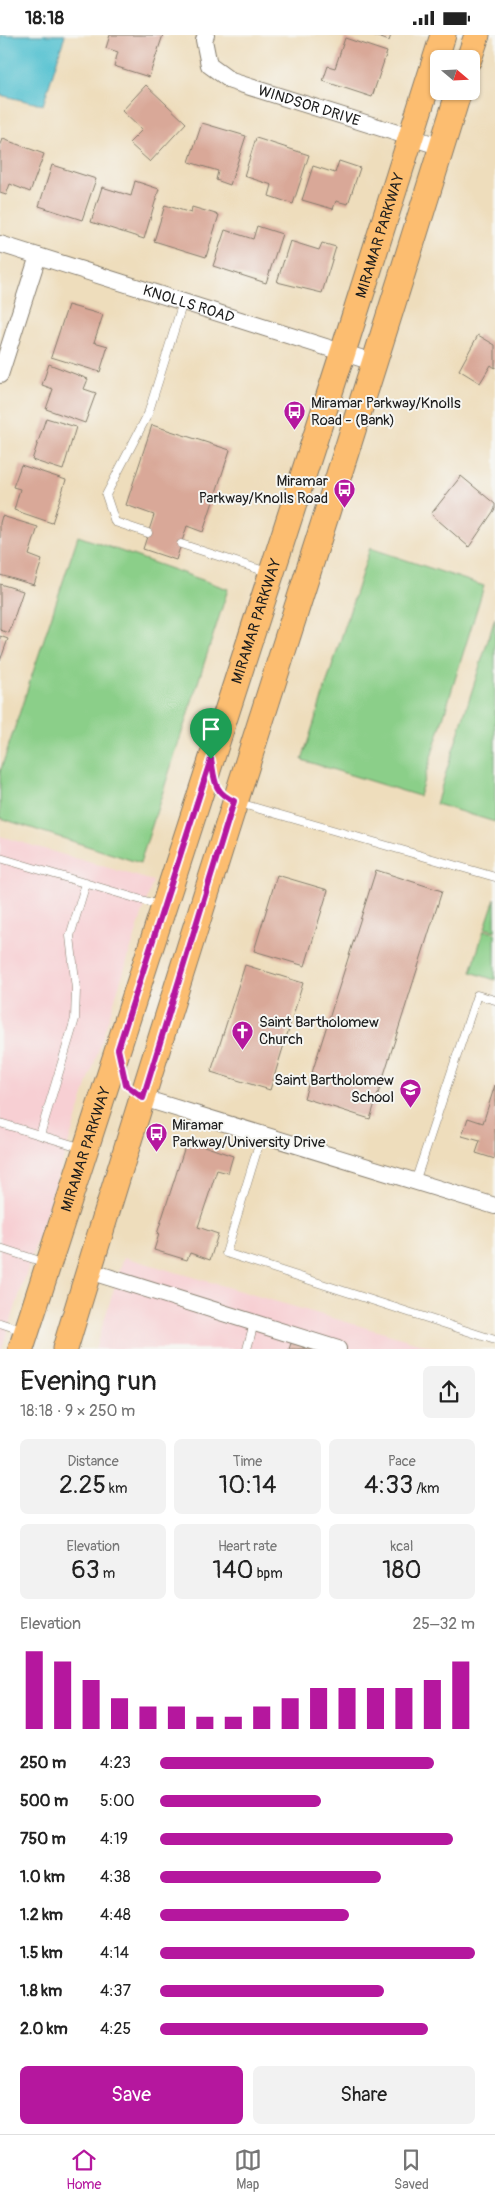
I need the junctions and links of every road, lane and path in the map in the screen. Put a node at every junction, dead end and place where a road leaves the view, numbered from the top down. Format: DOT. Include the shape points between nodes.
graph roads {
  1 [pos="206,35"];
  2 [pos="442,35"];
  3 [pos="477,35"];
  4 [pos="472,50"];
  5 [pos="456,100"];
  6 [pos="410,137"];
  7 [pos="442,147"];
  8 [pos="0,244"];
  9 [pos="38,256"];
  10 [pos="183,302"];
  11 [pos="343,352"];
  12 [pos="376,363"];
  13 [pos="0,375"];
  14 [pos="148,533"];
  15 [pos="181,544"];
  16 [pos="271,574"];
  17 [pos="211,759"];
  18 [pos="234,801"];
  19 [pos="0,858"];
  20 [pos="495,877"];
  21 [pos="86,883"];
  22 [pos="164,906"];
  23 [pos="191,943"];
  24 [pos="495,1000"];
  25 [pos="118,1049"];
  26 [pos="143,1098"];
  27 [pos="0,1123"];
  28 [pos="40,1135"];
  29 [pos="262,1135"];
  30 [pos="85,1149"];
  31 [pos="415,1182"];
  32 [pos="495,1206"];
  33 [pos="0,1248"];
  34 [pos="48,1264"];
  35 [pos="89,1271"];
  36 [pos="0,1323"];
  37 [pos="254,1323"];
  38 [pos="23,1340"];
  39 [pos="495,1340"];
  40 [pos="65,1349"];
  41 [pos="247,1349"];
  42 [pos="338,1349"];
  1 -- 6 [label="street, WINDSOR DRIVE" via="209,65 231,81"];
  2 -- 6 [label="main road, MIRAMAR PARKWAY"];
  3 -- 4 [label="main road"];
  5 -- 7 [label="main road"];
  6 -- 7 [label="street, WINDSOR DRIVE"];
  6 -- 11 [label="main road, MIRAMAR PARKWAY"];
  7 -- 12 [label="main road"];
  8 -- 9 [label="street, KNOLLS ROAD"];
  9 -- 10 [label="street, KNOLLS ROAD"];
  9 -- 13 [label="street"];
  10 -- 11 [label="street, KNOLLS ROAD"];
  10 -- 14 [label="lane" via="148,414 106,495 116,522"];
  11 -- 12 [label="street, KNOLLS ROAD"];
  11 -- 16 [label="main road, MIRAMAR PARKWAY"];
  12 -- 18 [label="main road"];
  15 -- 16 [label="lane"];
  16 -- 17 [label="main road, MIRAMAR PARKWAY"];
  17 -- 18 [label="main road" via="216,785 223,796"];
  17 -- 22 [label="main road, MIRAMAR PARKWAY"];
  18 -- 20 [label="lane"];
  18 -- 23 [label="main road"];
  19 -- 21 [label="lane"];
  21 -- 22 [label="lane"];
  21 -- 28 [label="lane" via="70,936 76,1019"];
  22 -- 23 [label="main road" via="174,911 184,923"];
  22 -- 25 [label="main road, MIRAMAR PARKWAY"];
  23 -- 26 [label="main road"];
  24 -- 31 [label="lane" via="477,995"];
  25 -- 26 [label="main road" via="126,1085"];
  25 -- 30 [label="main road, MIRAMAR PARKWAY"];
  26 -- 29 [label="street"];
  26 -- 35 [label="main road"];
  27 -- 28 [label="lane"];
  28 -- 30 [label="lane"];
  29 -- 31 [label="street"];
  29 -- 39 [label="lane" via="226,1253"];
  30 -- 34 [label="main road, MIRAMAR PARKWAY"];
  31 -- 32 [label="street"];
  33 -- 34 [label="lane"];
  34 -- 38 [label="main road, MIRAMAR PARKWAY"];
  35 -- 37 [label="street"];
  35 -- 40 [label="main road"];
  36 -- 38 [label="lane"];
  37 -- 41 [label="lane"];
  37 -- 42 [label="street"];
}
